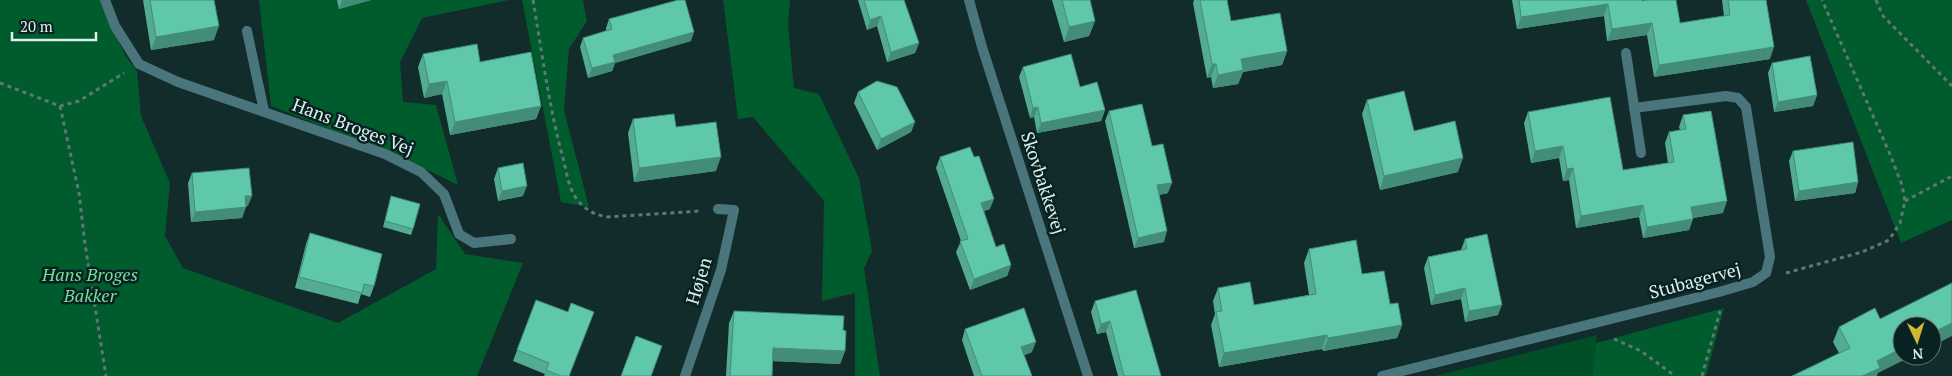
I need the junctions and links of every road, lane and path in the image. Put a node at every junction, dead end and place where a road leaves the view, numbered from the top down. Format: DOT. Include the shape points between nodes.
graph roads {
  1 [pos="105,0"];
  2 [pos="533,0"];
  3 [pos="969,0"];
  4 [pos="1822,0"];
  5 [pos="1876,0"];
  6 [pos="247,32"];
  7 [pos="1626,53"];
  8 [pos="139,64"];
  9 [pos="0,83"];
  10 [pos="1952,86"];
  11 [pos="60,106"];
  12 [pos="1634,108"];
  13 [pos="264,111"];
  14 [pos="1641,153"];
  15 [pos="1952,176"];
  16 [pos="1905,201"];
  17 [pos="718,209"];
  18 [pos="511,239"];
  19 [pos="1766,272"];
  20 [pos="1719,292"];
  21 [pos="1596,323"];
  22 [pos="106,376"];
  23 [pos="685,376"];
  24 [pos="1088,376"];
  25 [pos="1382,376"];
  26 [pos="1675,376"];
  27 [pos="1702,376"];
  1 -- 8 [label="street" via="115,26"];
  2 -- 17 [label="path" via="557,136 570,185 581,204 597,216 608,217"];
  3 -- 24 [label="street, Skovbakkevej"];
  4 -- 16 [label="path" via="1889,152"];
  5 -- 10 [label="path" via="1884,16"];
  6 -- 13 [label="street, Hans Broges Vej"];
  7 -- 12 [label="street"];
  8 -- 11 [label="path" via="79,101"];
  8 -- 13 [label="street, Hans Broges Vej" via="178,82"];
  9 -- 11 [label="path"];
  11 -- 22 [label="path" via="79,193"];
  12 -- 14 [label="street"];
  12 -- 19 [label="street, Stubagervej" via="1726,96 1738,98 1746,107 1770,257"];
  13 -- 18 [label="street, Hans Broges Vej" via="385,154 421,172 444,194 459,234 474,243"];
  15 -- 16 [label="path"];
  16 -- 19 [label="path" via="1900,223 1889,240 1862,252 1788,273"];
  17 -- 23 [label="street, Højen" via="734,210 721,270"];
  19 -- 20 [label="street, Stubagervej" via="1753,282"];
  20 -- 21 [label="street, Stubagervej"];
  20 -- 27 [label="path" via="1722,304"];
  21 -- 25 [label="street, Stubagervej"];
  21 -- 26 [label="path" via="1601,336 1642,351"];
}
